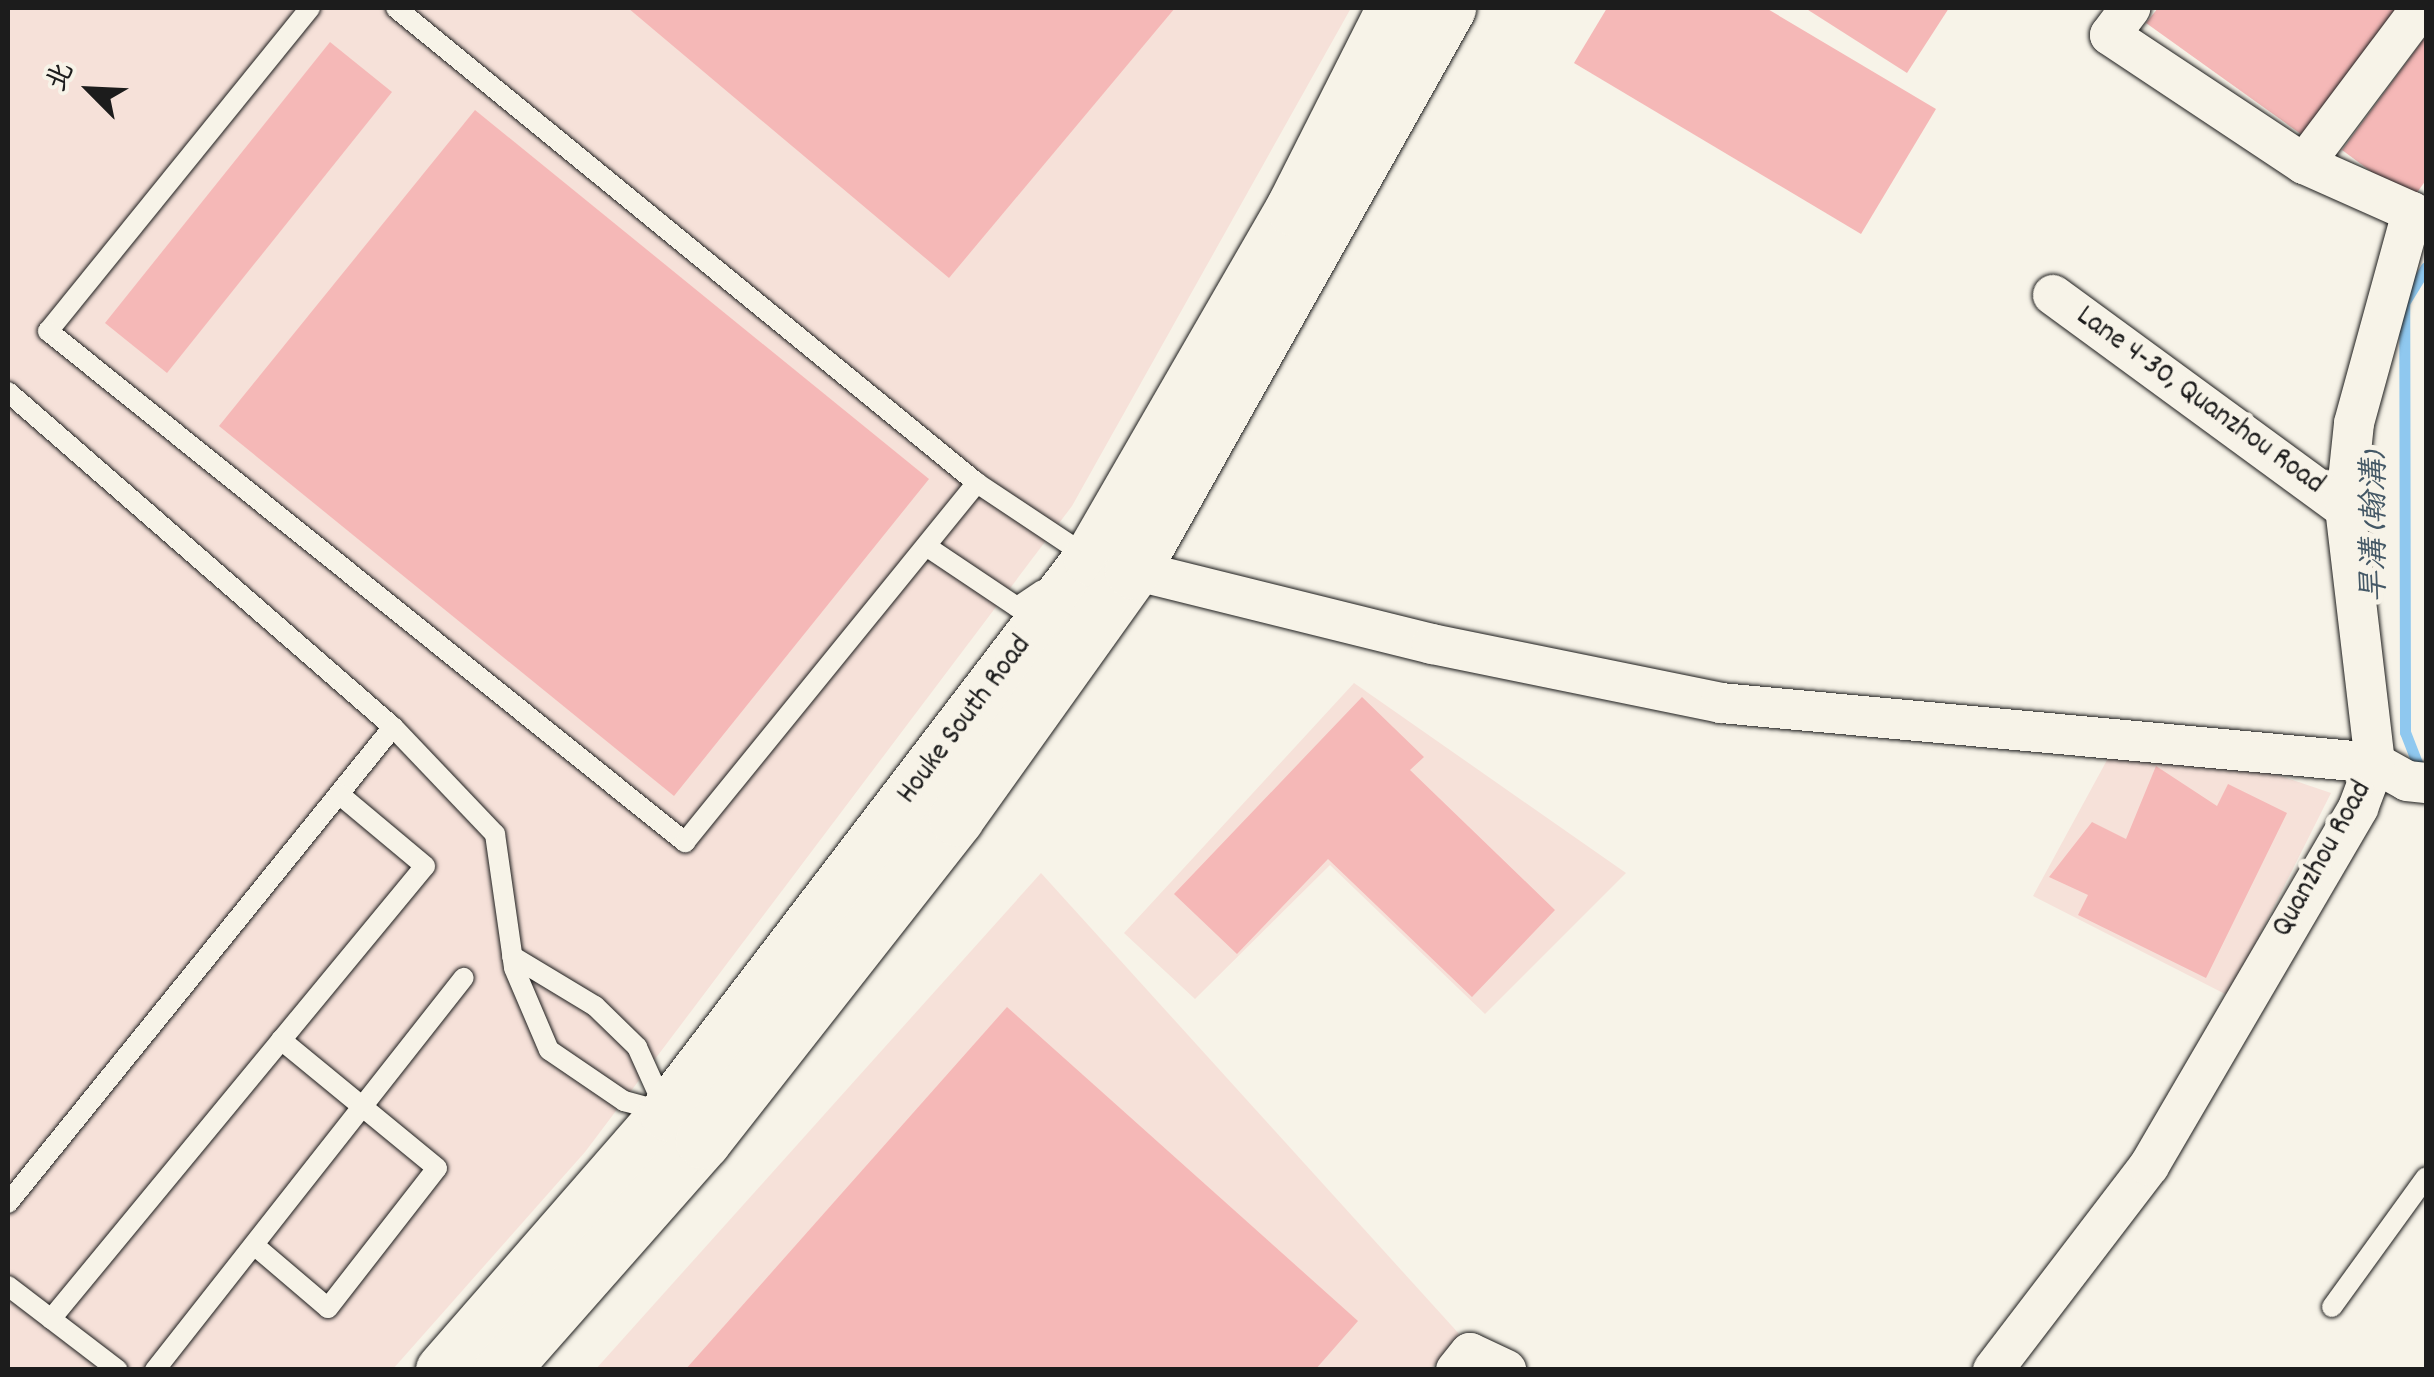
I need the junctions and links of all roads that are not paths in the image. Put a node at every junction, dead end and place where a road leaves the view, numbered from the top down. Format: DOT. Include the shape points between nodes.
graph roads {
  1 [pos="310,8"];
  2 [pos="396,8"];
  3 [pos="1394,8"];
  4 [pos="1448,8"];
  5 [pos="2130,8"];
  6 [pos="2421,8"];
  7 [pos="2304,164"];
  8 [pos="2053,295"];
  9 [pos="8,392"];
  10 [pos="978,483"];
  11 [pos="2345,509"];
  12 [pos="926,546"];
  13 [pos="1112,564"];
  14 [pos="393,727"];
  15 [pos="2403,775"];
  16 [pos="339,794"];
  17 [pos="512,956"];
  18 [pos="464,978"];
  19 [pos="280,1040"];
  20 [pos="363,1107"];
  21 [pos="685,1127"];
  22 [pos="2426,1177"];
  23 [pos="8,1203"];
  24 [pos="254,1245"];
  25 [pos="8,1286"];
  26 [pos="2332,1307"];
  27 [pos="51,1319"];
  28 [pos="118,1370"];
  29 [pos="155,1370"];
  30 [pos="442,1370"];
  31 [pos="501,1370"];
  32 [pos="1992,1370"];
  1 -- 12 [label="lane" via="48,331 685,842"];
  2 -- 10 [label="lane"];
  3 -- 13 [label="street, Houke South Road"];
  4 -- 13 [label="street, Houke South Road"];
  5 -- 7 [label="street, Quanzhou Road" via="2110,35"];
  6 -- 7 [label="street"];
  7 -- 11 [label="street, Quanzhou Road" via="2412,212 2354,424"];
  8 -- 11 [label="street, Lane 4-30, Quanzhou Road"];
  9 -- 14 [label="lane"];
  10 -- 12 [label="lane"];
  10 -- 13 [label="lane"];
  11 -- 15 [label="street, Quanzhou Road"];
  12 -- 13 [label="lane" via="1017,607"];
  13 -- 15 [label="street" via="1432,644 1721,703"];
  13 -- 21 [label="street, Houke South Road" via="956,818"];
  14 -- 16 [label="lane"];
  14 -- 17 [label="lane" via="495,834"];
  15 -- 32 [label="street, Quanzhou Road" via="2358,808 2148,1166"];
  16 -- 19 [label="lane" via="424,866"];
  16 -- 23 [label="lane"];
  17 -- 21 [label="lane" via="594,1006 636,1047"];
  17 -- 21 [label="lane" via="549,1050 624,1101"];
  18 -- 20 [label="lane"];
  19 -- 20 [label="lane"];
  19 -- 27 [label="lane"];
  20 -- 24 [label="lane"];
  20 -- 24 [label="lane" via="436,1168 328,1308"];
  21 -- 30 [label="street, Houke South Road"];
  21 -- 31 [label="street, Houke South Road"];
  22 -- 26 [label="lane"];
  24 -- 29 [label="lane"];
  25 -- 27 [label="lane"];
  27 -- 28 [label="lane"];
}
